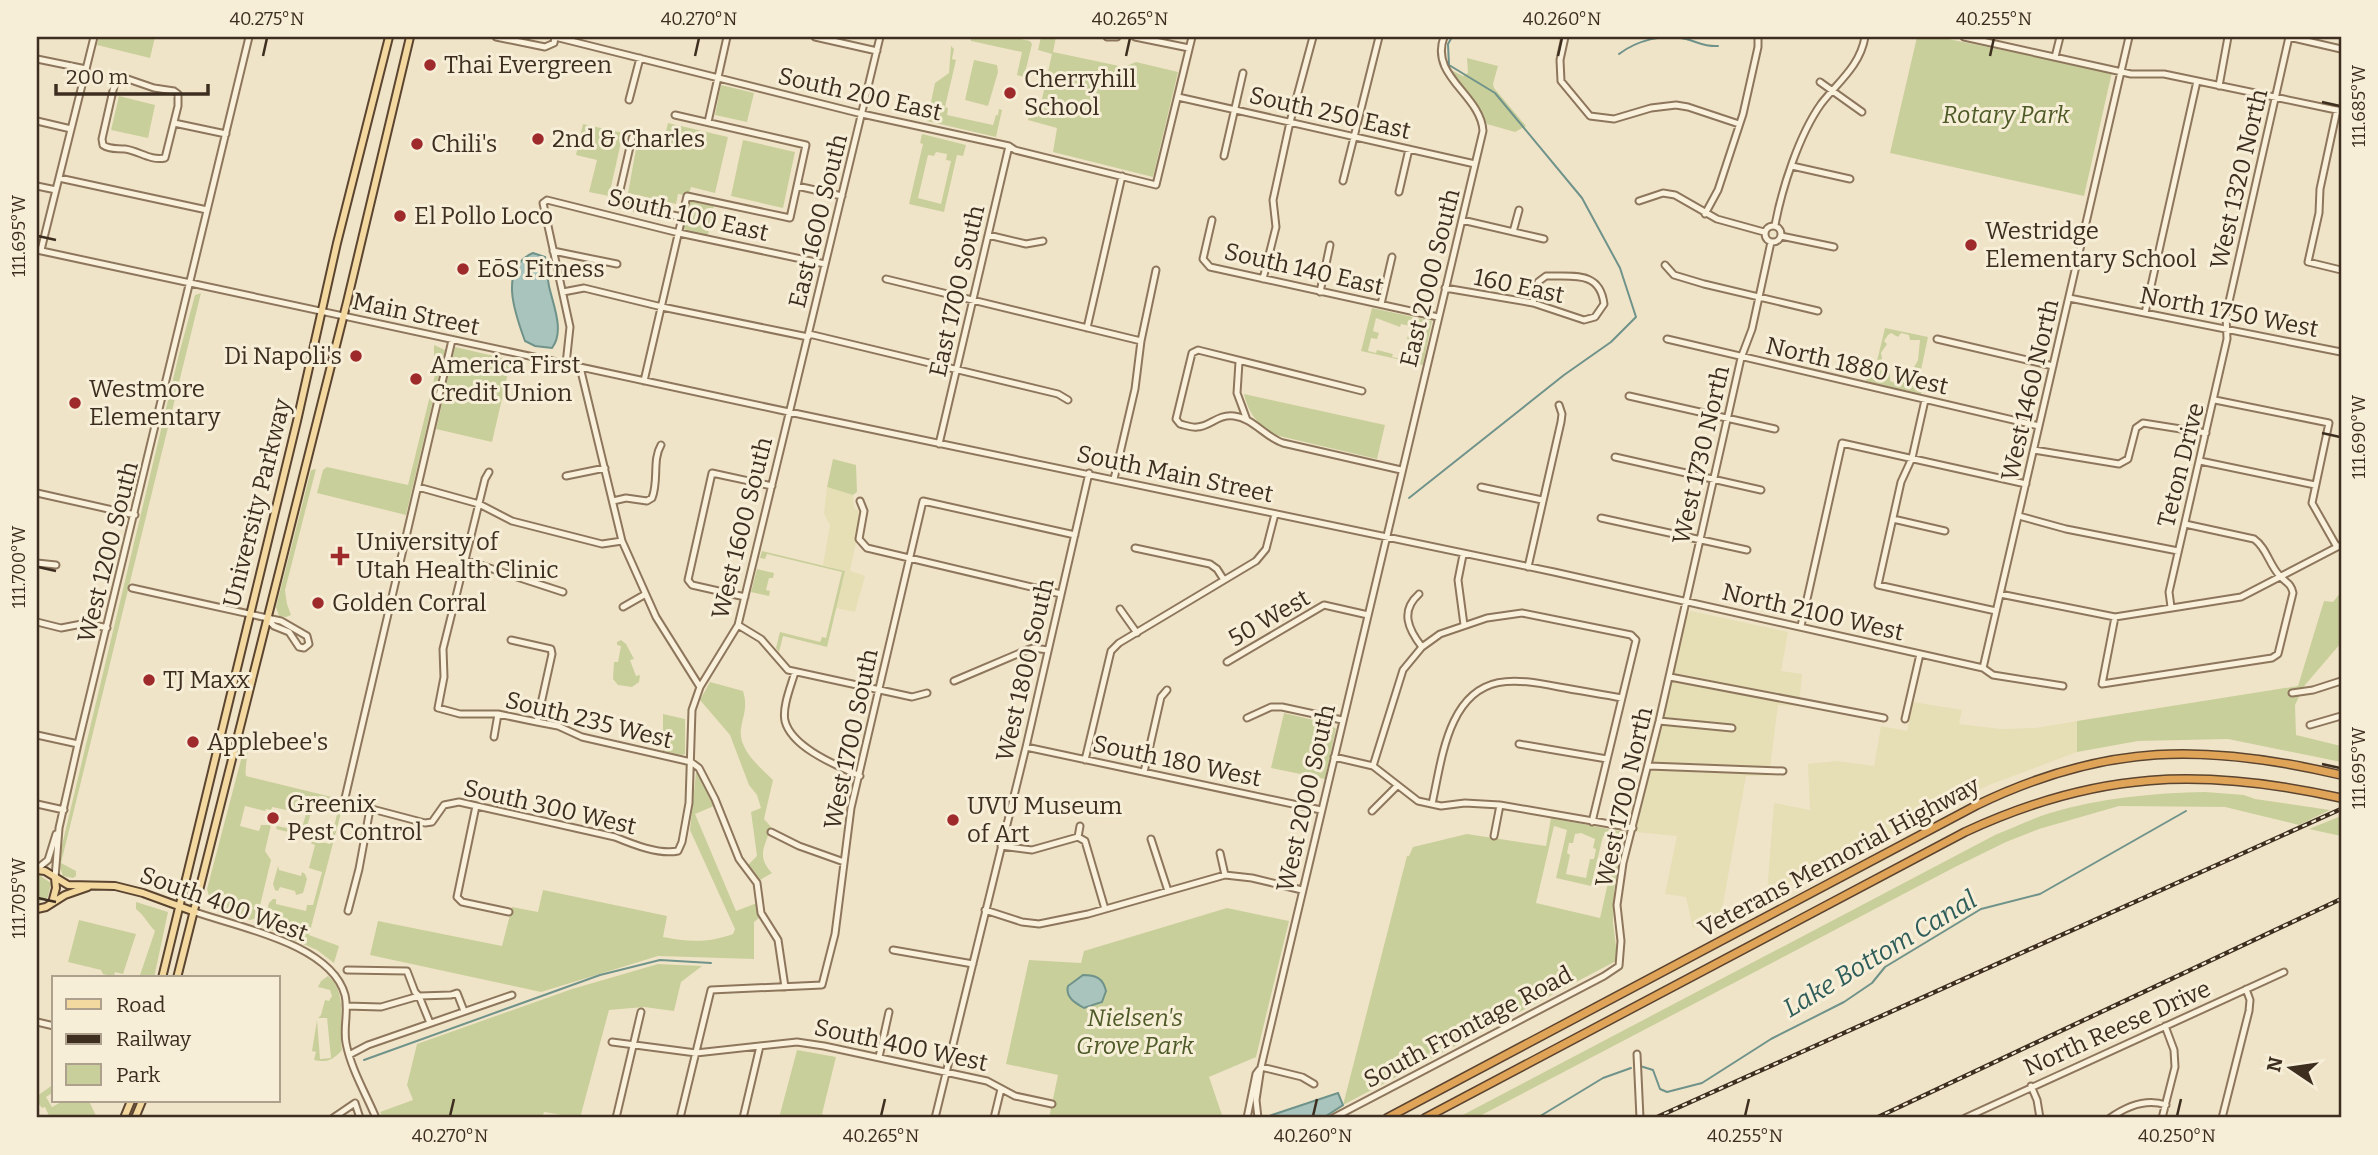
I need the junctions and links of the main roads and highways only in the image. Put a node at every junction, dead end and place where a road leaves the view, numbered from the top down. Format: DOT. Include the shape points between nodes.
graph roads {
  1 [pos="389,37"];
  2 [pos="410,37"];
  3 [pos="2341,775"];
  4 [pos="2341,798"];
  5 [pos="37,870"];
  6 [pos="55,878"];
  7 [pos="90,886"];
  8 [pos="52,903"];
  9 [pos="178,907"];
  10 [pos="40,908"];
  11 [pos="195,912"];
  12 [pos="162,976"];
  13 [pos="178,976"];
  14 [pos="1387,1118"];
  15 [pos="1426,1118"];
  1 -- 9 [label="main road, University Parkway"];
  2 -- 11 [label="main road, University Parkway"];
  3 -- 14 [label="highway, Veterans Memorial Highway" via="2263,758 2178,753 2099,762 2030,782 1978,805"];
  4 -- 15 [label="highway, Veterans Memorial Highway" via="2246,780 2171,778 2089,789 2024,807 1965,832"];
  5 -- 6 [label="main road, South 400 West"];
  6 -- 7 [label="main road, South 400 West" via="68,885"];
  6 -- 8 [label="main road"];
  7 -- 8 [label="main road, South 400 West"];
  7 -- 9 [label="main road, South 400 West" via="115,886"];
  8 -- 10 [label="main road, South 400 West"];
  9 -- 11 [label="main road, South 400 West"];
  9 -- 12 [label="main road, University Parkway"];
  11 -- 13 [label="main road, University Parkway"];
}
